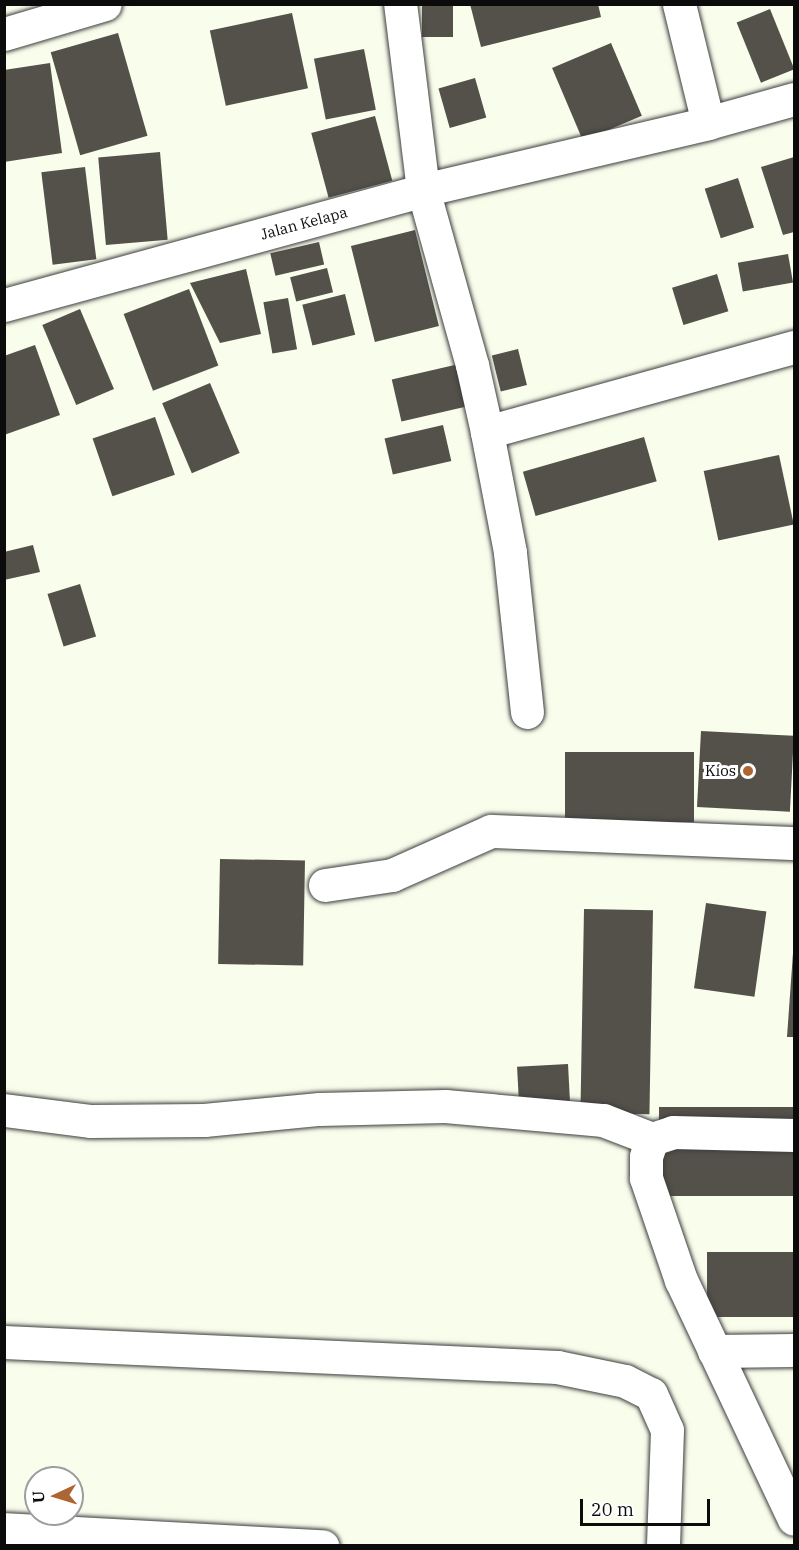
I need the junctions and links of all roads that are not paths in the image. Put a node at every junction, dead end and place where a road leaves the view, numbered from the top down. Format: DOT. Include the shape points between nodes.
graph roads {
  1 [pos="105,4"];
  2 [pos="400,4"];
  3 [pos="679,4"];
  4 [pos="4,34"];
  5 [pos="795,99"];
  6 [pos="708,123"];
  7 [pos="423,190"];
  8 [pos="4,305"];
  9 [pos="795,347"];
  10 [pos="487,432"];
  11 [pos="527,712"];
  12 [pos="795,843"];
  13 [pos="325,885"];
  14 [pos="4,1110"];
  15 [pos="795,1135"];
  16 [pos="652,1138"];
  17 [pos="4,1342"];
  18 [pos="795,1350"];
  19 [pos="714,1351"];
  20 [pos="795,1519"];
  21 [pos="4,1529"];
  22 [pos="323,1545"];
  23 [pos="663,1545"];
  1 -- 4 [label="street"];
  2 -- 7 [label="street"];
  3 -- 6 [label="street"];
  5 -- 6 [label="street, Jalan Kelapa"];
  6 -- 7 [label="street, Jalan Kelapa"];
  7 -- 8 [label="street, Jalan Kelapa"];
  7 -- 10 [label="street"];
  9 -- 10 [label="street"];
  10 -- 11 [label="street" via="510,552"];
  12 -- 13 [label="street" via="491,831 392,875"];
  14 -- 16 [label="street" via="91,1121 204,1120 319,1109 445,1106 603,1120"];
  15 -- 16 [label="street" via="673,1132"];
  16 -- 19 [label="street" via="646,1156 646,1178 681,1280"];
  17 -- 23 [label="street" via="557,1367 625,1381 651,1394 667,1430"];
  18 -- 19 [label="street"];
  19 -- 20 [label="street"];
  21 -- 22 [label="street"];
}
